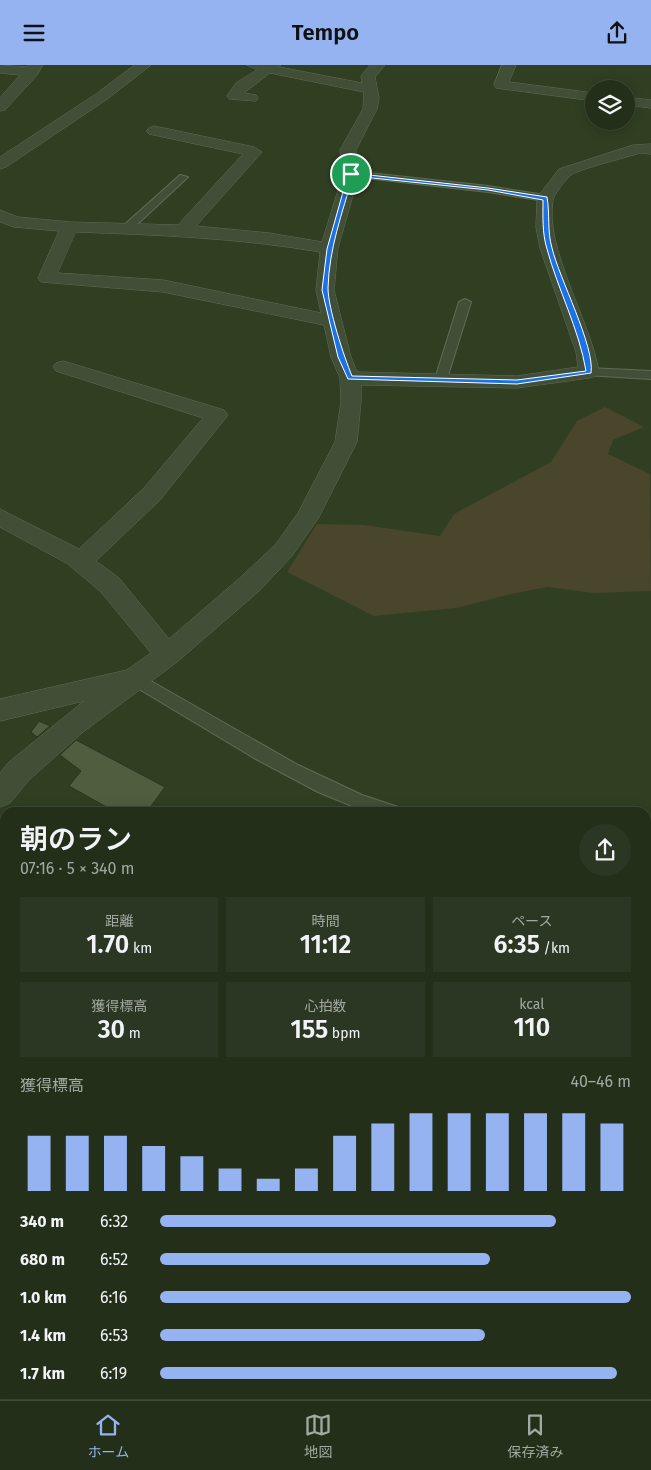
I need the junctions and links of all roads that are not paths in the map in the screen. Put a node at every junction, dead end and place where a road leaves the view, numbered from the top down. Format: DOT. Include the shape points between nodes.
graph roads {
  1 [pos="144,65"];
  2 [pos="378,65"];
  3 [pos="509,65"];
  4 [pos="265,66"];
  5 [pos="34,68"];
  6 [pos="0,69"];
  7 [pos="370,89"];
  8 [pos="585,96"];
  9 [pos="251,98"];
  10 [pos="635,102"];
  11 [pos="651,104"];
  12 [pos="0,107"];
  13 [pos="154,131"];
  14 [pos="651,149"];
  15 [pos="0,164"];
  16 [pos="351,174"];
  17 [pos="183,177"];
  18 [pos="546,199"];
  19 [pos="0,215"];
  20 [pos="70,227"];
  21 [pos="127,228"];
  22 [pos="183,230"];
  23 [pos="329,249"];
  24 [pos="465,302"];
  25 [pos="331,321"];
  26 [pos="63,367"];
  27 [pos="589,372"];
  28 [pos="651,375"];
  29 [pos="350,378"];
  30 [pos="440,382"];
  31 [pos="0,517"];
  32 [pos="80,562"];
  33 [pos="168,655"];
  34 [pos="135,678"];
  35 [pos="0,710"];
  36 [pos="0,794"];
  37 [pos="374,807"];
  1 -- 15 [label="street"];
  2 -- 7 [label="street" via="368,76"];
  3 -- 8 [label="street" via="501,85"];
  4 -- 7 [label="street" via="301,77"];
  4 -- 9 [label="street" via="234,95"];
  5 -- 6 [label="street"];
  5 -- 12 [label="street"];
  7 -- 16 [label="street" via="370,109 348,150"];
  10 -- 11 [label="street"];
  13 -- 22 [label="street" via="254,152"];
  14 -- 18 [label="street" via="639,148 565,172"];
  16 -- 18 [label="lane" via="488,189"];
  16 -- 23 [label="street"];
  17 -- 21 [label="lane"];
  18 -- 27 [label="street" via="545,227 549,249 586,352"];
  19 -- 20 [label="street" via="14,222"];
  20 -- 21 [label="street"];
  20 -- 25 [label="street" via="47,278 163,286"];
  21 -- 22 [label="street"];
  22 -- 23 [label="street" via="269,238"];
  23 -- 25 [label="street" via="325,290"];
  24 -- 30 [label="lane"];
  25 -- 29 [label="street"];
  26 -- 32 [label="street" via="216,415 152,494"];
  27 -- 28 [label="lane"];
  27 -- 30 [label="street" via="517,382"];
  29 -- 30 [label="street"];
  29 -- 33 [label="street" via="346,442 307,517 284,550 250,584"];
  31 -- 32 [label="street"];
  32 -- 33 [label="street" via="110,585"];
  33 -- 34 [label="street"];
  34 -- 35 [label="street"];
  34 -- 36 [label="street" via="73,724 19,771"];
  34 -- 37 [label="lane" via="302,777"];
}
